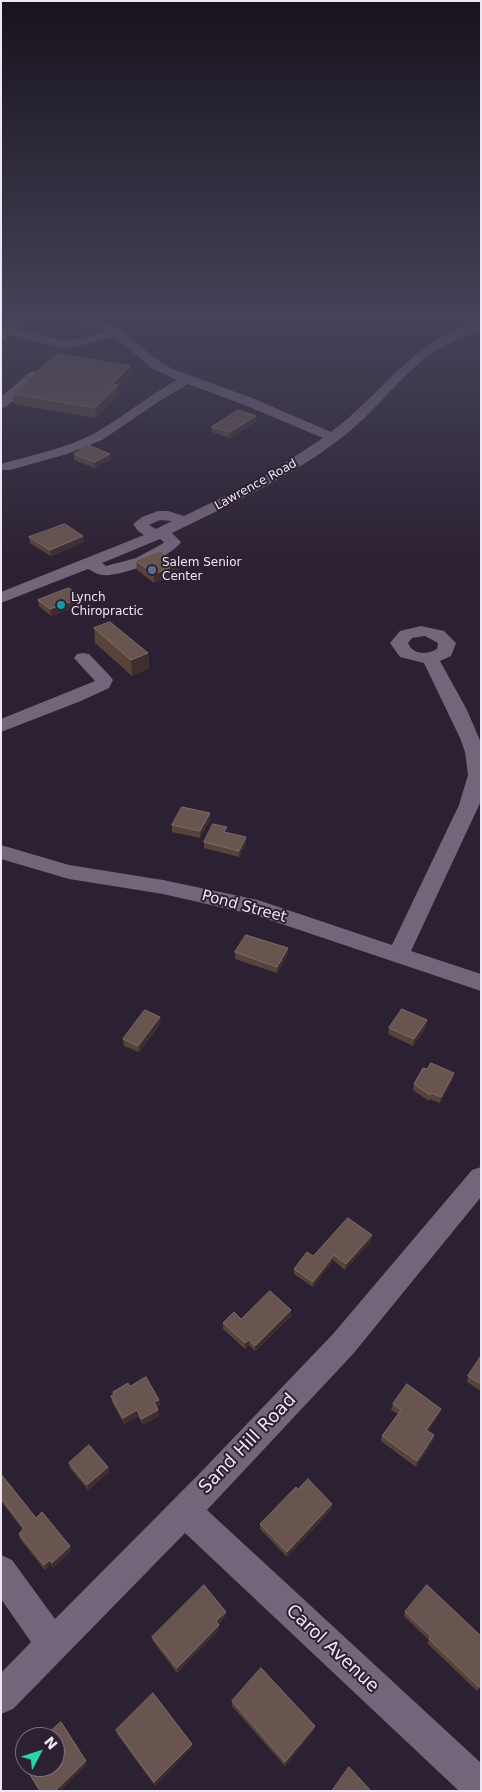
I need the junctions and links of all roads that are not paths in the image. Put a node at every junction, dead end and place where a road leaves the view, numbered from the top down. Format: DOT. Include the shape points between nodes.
graph roads {
  1 [pos="148,403"];
  2 [pos="253,403"];
  3 [pos="372,403"];
  4 [pos="332,438"];
  5 [pos="3,469"];
  6 [pos="186,522"];
  7 [pos="158,535"];
  8 [pos="90,563"];
  9 [pos="1,598"];
  10 [pos="83,658"];
  11 [pos="430,658"];
  12 [pos="1,726"];
  13 [pos="1,852"];
  14 [pos="398,955"];
  15 [pos="481,982"];
  16 [pos="481,1178"];
  17 [pos="184,1510"];
  18 [pos="1,1571"];
  19 [pos="53,1645"];
  20 [pos="1,1697"];
  21 [pos="481,1787"];
  1 -- 5 [label="street" via="97,437"];
  2 -- 4 [label="street"];
  3 -- 4 [label="street, Lawrence Road"];
  4 -- 6 [label="street, Lawrence Road" via="267,481"];
  6 -- 7 [label="street, Lawrence Road"];
  6 -- 7 [label="street" via="171,514 148,519 141,524"];
  7 -- 8 [label="street, Lawrence Road"];
  7 -- 8 [label="street" via="173,542 168,549 122,568 104,571"];
  8 -- 9 [label="street, Lawrence Road"];
  10 -- 12 [label="street" via="104,680 103,684"];
  11 -- 14 [label="street" via="468,736 477,777 420,916"];
  13 -- 14 [label="street, Pond Street" via="69,872 164,887 248,906"];
  14 -- 15 [label="street, Pond Street"];
  16 -- 17 [label="street, Sand Hill Road" via="343,1344"];
  17 -- 19 [label="street, Sand Hill Road"];
  17 -- 21 [label="street, Carol Avenue"];
  18 -- 19 [label="street"];
  19 -- 20 [label="street, Sand Hill Road"];
}
